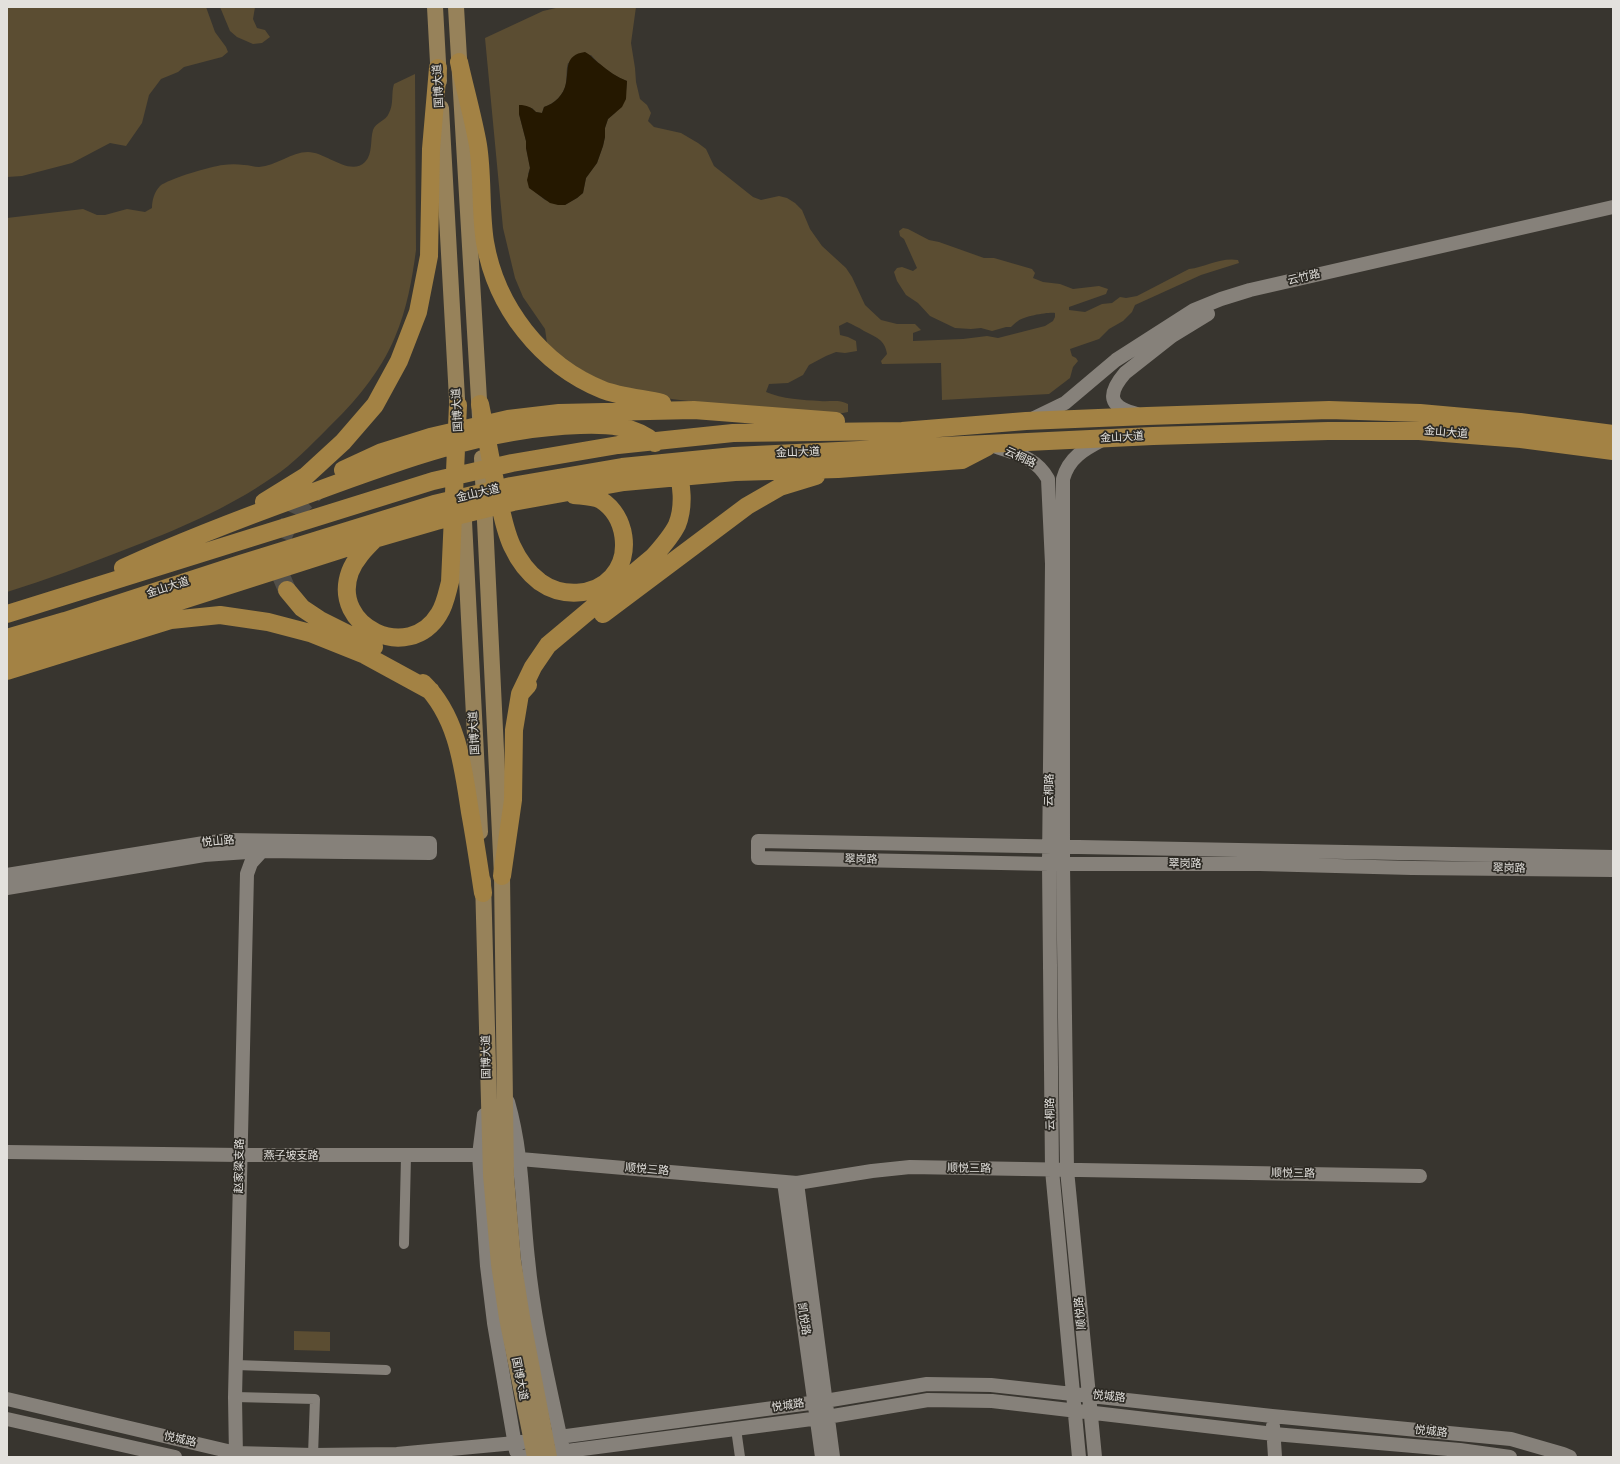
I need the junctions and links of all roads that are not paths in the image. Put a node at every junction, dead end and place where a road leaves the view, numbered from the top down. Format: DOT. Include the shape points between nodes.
graph roads {
  1 [pos="435,7"];
  2 [pos="456,7"];
  3 [pos="459,62"];
  4 [pos="438,68"];
  5 [pos="1613,207"];
  6 [pos="1613,216"];
  7 [pos="480,404"];
  8 [pos="458,405"];
  9 [pos="694,410"];
  10 [pos="1147,416"];
  11 [pos="1026,421"];
  12 [pos="509,426"];
  13 [pos="929,428"];
  14 [pos="1613,434"];
  15 [pos="1105,438"];
  16 [pos="431,444"];
  17 [pos="991,445"];
  18 [pos="1613,451"];
  19 [pos="838,469"];
  20 [pos="340,471"];
  21 [pos="560,493"];
  22 [pos="512,494"];
  23 [pos="435,512"];
  24 [pos="228,524"];
  25 [pos="374,539"];
  26 [pos="287,590"];
  27 [pos="58,598"];
  28 [pos="7,614"];
  29 [pos="7,638"];
  30 [pos="7,654"];
  31 [pos="7,671"];
  32 [pos="431,691"];
  33 [pos="520,694"];
  34 [pos="1049,847"];
  35 [pos="1063,847"];
  36 [pos="262,851"];
  37 [pos="231,852"];
  38 [pos="1613,857"];
  39 [pos="1049,864"];
  40 [pos="1063,864"];
  41 [pos="1613,870"];
  42 [pos="247,874"];
  43 [pos="7,875"];
  44 [pos="502,876"];
  45 [pos="7,888"];
  46 [pos="483,894"];
  47 [pos="488,1086"];
  48 [pos="505,1089"];
  49 [pos="7,1152"];
  50 [pos="479,1155"];
  51 [pos="240,1156"];
  52 [pos="406,1156"];
  53 [pos="520,1159"];
  54 [pos="1052,1170"];
  55 [pos="1067,1170"];
  56 [pos="1420,1176"];
  57 [pos="791,1182"];
  58 [pos="404,1244"];
  59 [pos="506,1263"];
  60 [pos="236,1365"];
  61 [pos="386,1370"];
  62 [pos="1073,1394"];
  63 [pos="1090,1395"];
  64 [pos="235,1397"];
  65 [pos="7,1400"];
  66 [pos="820,1402"];
  67 [pos="1074,1411"];
  68 [pos="1091,1413"];
  69 [pos="1272,1416"];
  70 [pos="822,1418"];
  71 [pos="7,1419"];
  72 [pos="736,1429"];
  73 [pos="1274,1434"];
  74 [pos="1457,1434"];
  75 [pos="560,1437"];
  76 [pos="515,1443"];
  77 [pos="1460,1454"];
  78 [pos="236,1455"];
  79 [pos="314,1455"];
  80 [pos="559,1455"];
  81 [pos="175,1457"];
  82 [pos="518,1457"];
  83 [pos="521,1457"];
  84 [pos="535,1457"];
  85 [pos="740,1457"];
  86 [pos="822,1457"];
  87 [pos="833,1457"];
  88 [pos="1079,1457"];
  89 [pos="1095,1457"];
  90 [pos="1276,1457"];
  91 [pos="1510,1457"];
  92 [pos="1570,1457"];
  1 -- 4 [label="main road, 国博大道"];
  2 -- 3 [label="main road, 国博大道"];
  3 -- 7 [label="main road, 国博大道"];
  3 -- 9 [label="highway" via="478,145 486,242 493,271 504,299 518,322 534,343 552,359 573,375 604,391"];
  4 -- 8 [label="main road, 国博大道"];
  4 -- 24 [label="highway" via="432,149 429,256 418,312 399,361 375,404 343,442 306,476"];
  5 -- 11 [label="main road, 云竹路" via="1250,290 1221,299 1194,310 1116,360 1065,403"];
  6 -- 10 [label="main road, 云竹路" via="1224,306 1199,318 1172,336 1119,380 1113,395 1114,402 1126,411"];
  7 -- 21 [label="highway" via="503,521 512,546 524,566 540,582 559,591 581,593 597,589 612,578 621,564 624,546 622,526 613,511 600,500"];
  7 -- 44 [label="main road, 国博大道"];
  8 -- 25 [label="highway" via="450,582 439,615 427,628 408,638 389,638 371,631 356,617 348,603 346,588 351,571 360,554"];
  8 -- 46 [label="main road, 国博大道"];
  9 -- 12 [label="highway" via="559,413"];
  9 -- 13 [label="highway"];
  10 -- 11 [label="highway, 金山大道"];
  10 -- 14 [label="highway, 金山大道" via="1329,410 1420,412"];
  11 -- 13 [label="highway, 金山大道"];
  12 -- 16 [label="highway"];
  12 -- 33 [label="highway" via="594,425 619,427 637,432 652,440 666,453 682,487 678,523 667,541 653,557 548,645 532,667"];
  13 -- 27 [label="highway, 金山大道" via="902,431 733,433 618,446 512,463 433,481"];
  15 -- 17 [label="highway, 金山大道"];
  15 -- 18 [label="highway, 金山大道" via="1328,430 1419,431"];
  15 -- 35 [label="main road, 云桐路" via="1074,458 1066,469 1063,480"];
  16 -- 20 [label="highway" via="382,452"];
  16 -- 24 [label="highway" via="386,466"];
  17 -- 19 [label="highway" via="962,460"];
  17 -- 22 [label="highway, 金山大道" via="734,456 622,467"];
  17 -- 34 [label="main road, 云桐路" via="1024,456 1043,469 1048,479 1052,564"];
  19 -- 21 [label="highway" via="734,472 624,482"];
  19 -- 33 [label="highway" via="780,487 747,506 622,599 556,652"];
  21 -- 22 [label="highway"];
  22 -- 23 [label="highway"];
  23 -- 25 [label="highway"];
  23 -- 29 [label="highway, 金山大道" via="240,564"];
  24 -- 27 [label="highway" via="159,551"];
  25 -- 30 [label="highway"];
  26 -- 32 [label="highway" via="302,608 409,669"];
  27 -- 28 [label="highway, 金山大道"];
  31 -- 32 [label="highway" via="171,620 220,615 268,622 310,634 365,655"];
  32 -- 46 [label="highway" via="446,713 458,744"];
  33 -- 44 [label="highway" via="514,730 513,800"];
  34 -- 35 [label="main road, 翠岗路"];
  34 -- 39 [label="main road, 云桐路"];
  34 -- 39 [label="main road, 翠岗路" via="758,841 758,858"];
  35 -- 38 [label="main road, 翠岗路"];
  35 -- 40 [label="main road, 云桐路"];
  36 -- 37 [label="main road, 悦山路"];
  36 -- 42 [label="main road" via="250,863"];
  36 -- 43 [label="main road, 悦山路" via="430,848 230,840"];
  37 -- 42 [label="main road" via="240,858"];
  37 -- 45 [label="main road, 悦山路"];
  39 -- 40 [label="main road, 翠岗路"];
  39 -- 54 [label="main road, 云桐路"];
  40 -- 41 [label="main road, 翠岗路" via="1252,864"];
  40 -- 55 [label="main road, 云桐路"];
  42 -- 51 [label="main road, 赵家梁支路"];
  44 -- 48 [label="main road, 国博大道"];
  46 -- 47 [label="main road, 国博大道"];
  47 -- 50 [label="main road"];
  47 -- 59 [label="main road, 国博大道" via="491,1175"];
  48 -- 53 [label="main road" via="516,1128"];
  48 -- 59 [label="main road, 国博大道"];
  49 -- 51 [label="main road, 燕子坡支路"];
  50 -- 52 [label="main road, 燕子坡支路"];
  50 -- 76 [label="main road" via="487,1266"];
  51 -- 52 [label="main road, 燕子坡支路"];
  51 -- 60 [label="main road, 赵家梁支路"];
  52 -- 58 [label="street"];
  53 -- 57 [label="main road, 顺悦三路"];
  53 -- 75 [label="main road" via="528,1260"];
  54 -- 55 [label="main road, 顺悦三路"];
  54 -- 57 [label="main road, 顺悦三路" via="910,1167"];
  54 -- 62 [label="main road, 顺悦路"];
  55 -- 56 [label="main road, 顺悦三路"];
  55 -- 63 [label="main road, 顺悦路"];
  57 -- 66 [label="main road, 凯悦路"];
  59 -- 80 [label="main road, 国博大道"];
  59 -- 84 [label="main road, 国博大道" via="507,1318"];
  60 -- 61 [label="street"];
  60 -- 64 [label="main road, 赵家梁支路"];
  62 -- 63 [label="main road, 悦城路"];
  62 -- 66 [label="main road, 悦城路" via="991,1385 927,1384"];
  62 -- 67 [label="main road, 顺悦路"];
  63 -- 68 [label="main road, 顺悦路"];
  63 -- 69 [label="main road, 悦城路"];
  64 -- 78 [label="main road, 赵家梁支路"];
  64 -- 79 [label="street" via="315,1400"];
  65 -- 78 [label="main road, 悦城路"];
  66 -- 70 [label="main road, 凯悦路"];
  66 -- 75 [label="main road, 悦城路"];
  67 -- 68 [label="main road, 悦城路"];
  67 -- 70 [label="main road, 悦城路" via="992,1401 928,1400"];
  67 -- 88 [label="main road, 顺悦路"];
  68 -- 73 [label="main road, 悦城路"];
  68 -- 89 [label="main road, 顺悦路"];
  69 -- 73 [label="main road"];
  69 -- 74 [label="main road, 悦城路"];
  70 -- 72 [label="main road, 悦城路"];
  70 -- 86 [label="main road, 凯悦路"];
  70 -- 87 [label="main road, 凯悦路"];
  71 -- 81 [label="main road, 悦城路"];
  72 -- 80 [label="main road, 悦城路"];
  72 -- 85 [label="street"];
  73 -- 77 [label="main road, 悦城路"];
  73 -- 90 [label="main road"];
  74 -- 77 [label="main road"];
  74 -- 92 [label="main road, 悦城路" via="1511,1439"];
  75 -- 76 [label="main road, 悦城路"];
  75 -- 80 [label="main road"];
  76 -- 79 [label="main road, 悦城路" via="396,1454"];
  76 -- 82 [label="main road"];
  77 -- 91 [label="main road, 悦城路"];
  78 -- 79 [label="main road, 悦城路"];
  80 -- 83 [label="main road, 悦城路"];
}
